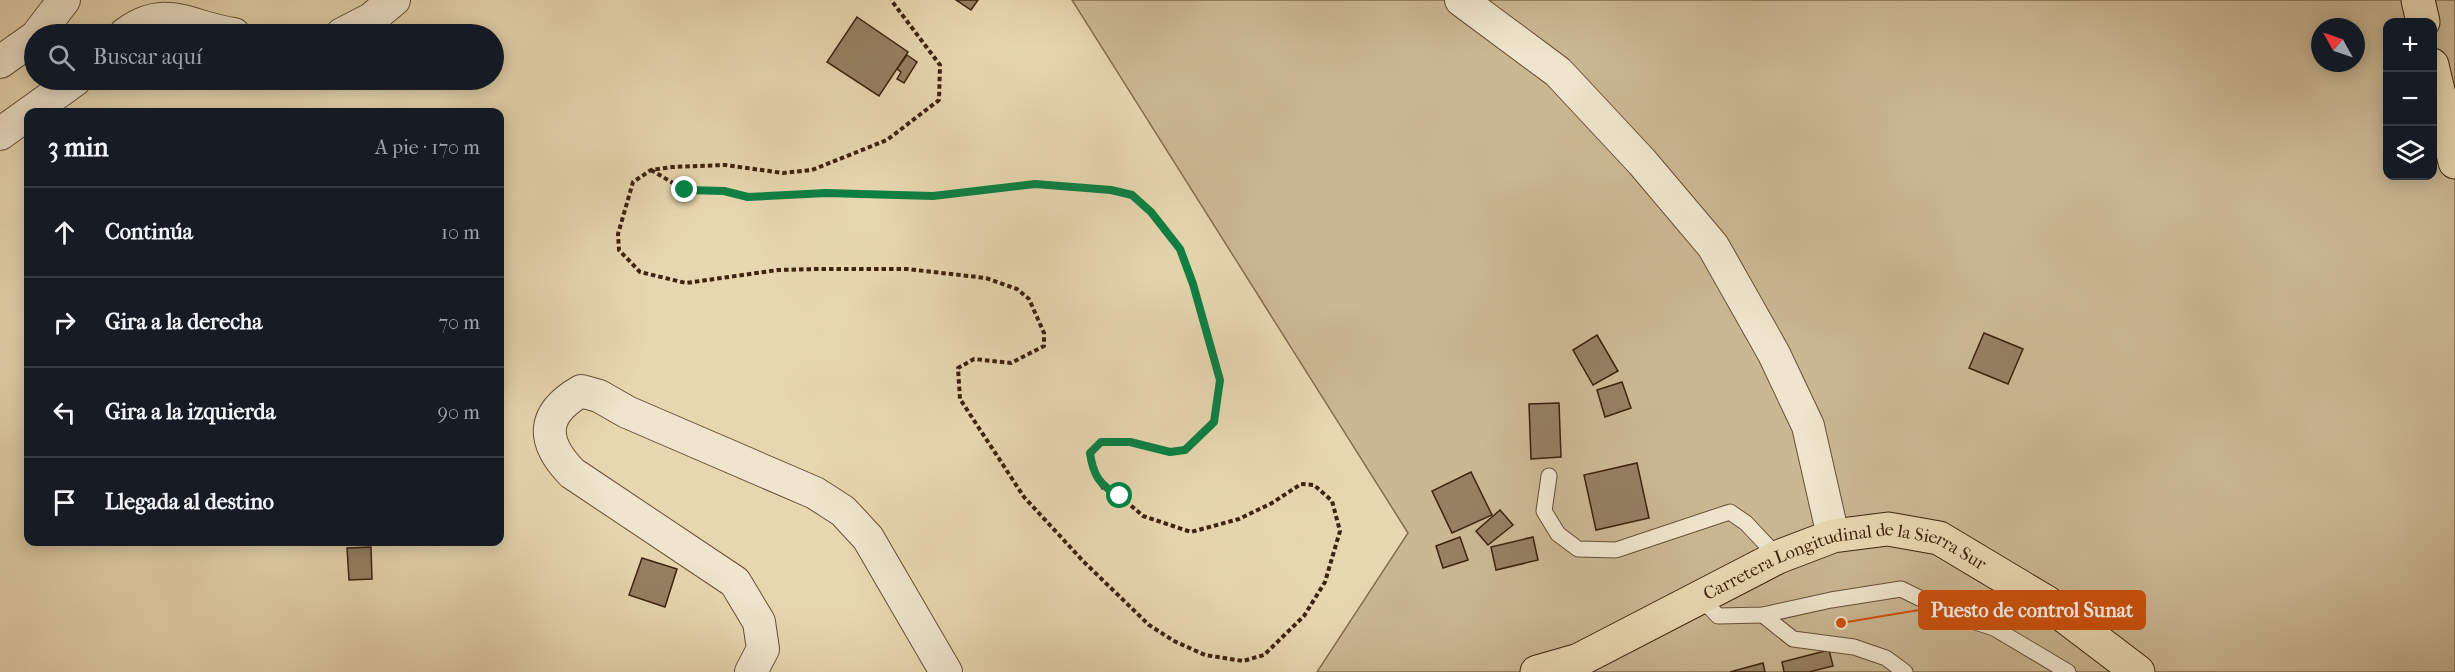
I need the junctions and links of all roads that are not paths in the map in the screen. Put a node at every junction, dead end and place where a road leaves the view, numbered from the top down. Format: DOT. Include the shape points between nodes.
graph roads {
  1 [pos="64,0"];
  2 [pos="394,0"];
  3 [pos="1461,0"];
  4 [pos="2418,0"];
  5 [pos="2422,18"];
  6 [pos="46,24"];
  7 [pos="138,24"];
  8 [pos="196,24"];
  9 [pos="361,24"];
  10 [pos="24,45"];
  11 [pos="0,62"];
  12 [pos="2435,72"];
  13 [pos="61,90"];
  14 [pos="36,108"];
  15 [pos="24,117"];
  16 [pos="0,134"];
  17 [pos="2455,162"];
  18 [pos="1549,476"];
  19 [pos="1833,536"];
  20 [pos="1778,557"];
  21 [pos="1700,597"];
  22 [pos="1763,615"];
  23 [pos="752,672"];
  24 [pos="946,672"];
  25 [pos="1537,672"];
  26 [pos="1905,672"];
  27 [pos="2068,672"];
  28 [pos="2138,672"];
  1 -- 6 [label="street"];
  2 -- 9 [label="street"];
  3 -- 19 [label="street" via="1558,72 1713,246 1774,354 1808,426"];
  4 -- 5 [label="highway"];
  7 -- 8 [label="street" via="169,17"];
  10 -- 11 [label="street"];
  12 -- 17 [label="highway"];
  13 -- 14 [label="street"];
  15 -- 16 [label="street"];
  18 -- 20 [label="lane" via="1544,511 1558,534 1578,549 1616,550 1730,512"];
  19 -- 20 [label="highway, Carretera Longitudinal de la Sierra Sur"];
  19 -- 28 [label="highway, Carretera Longitudinal de la Sierra Sur" via="1888,529 1939,538 2046,602"];
  20 -- 21 [label="highway, Carretera Longitudinal de la Sierra Sur"];
  21 -- 22 [label="lane" via="1718,616"];
  21 -- 25 [label="highway, Carretera Longitudinal de la Sierra Sur" via="1580,660"];
  22 -- 26 [label="lane" via="1793,639 1854,647 1886,658"];
  22 -- 27 [label="lane" via="1901,589 1954,615 1994,628"];
  23 -- 24 [label="street" via="763,649 759,622 735,582 572,473 549,438 550,420 562,402 581,391 599,396 627,412 815,492 843,511 868,538"];
}
